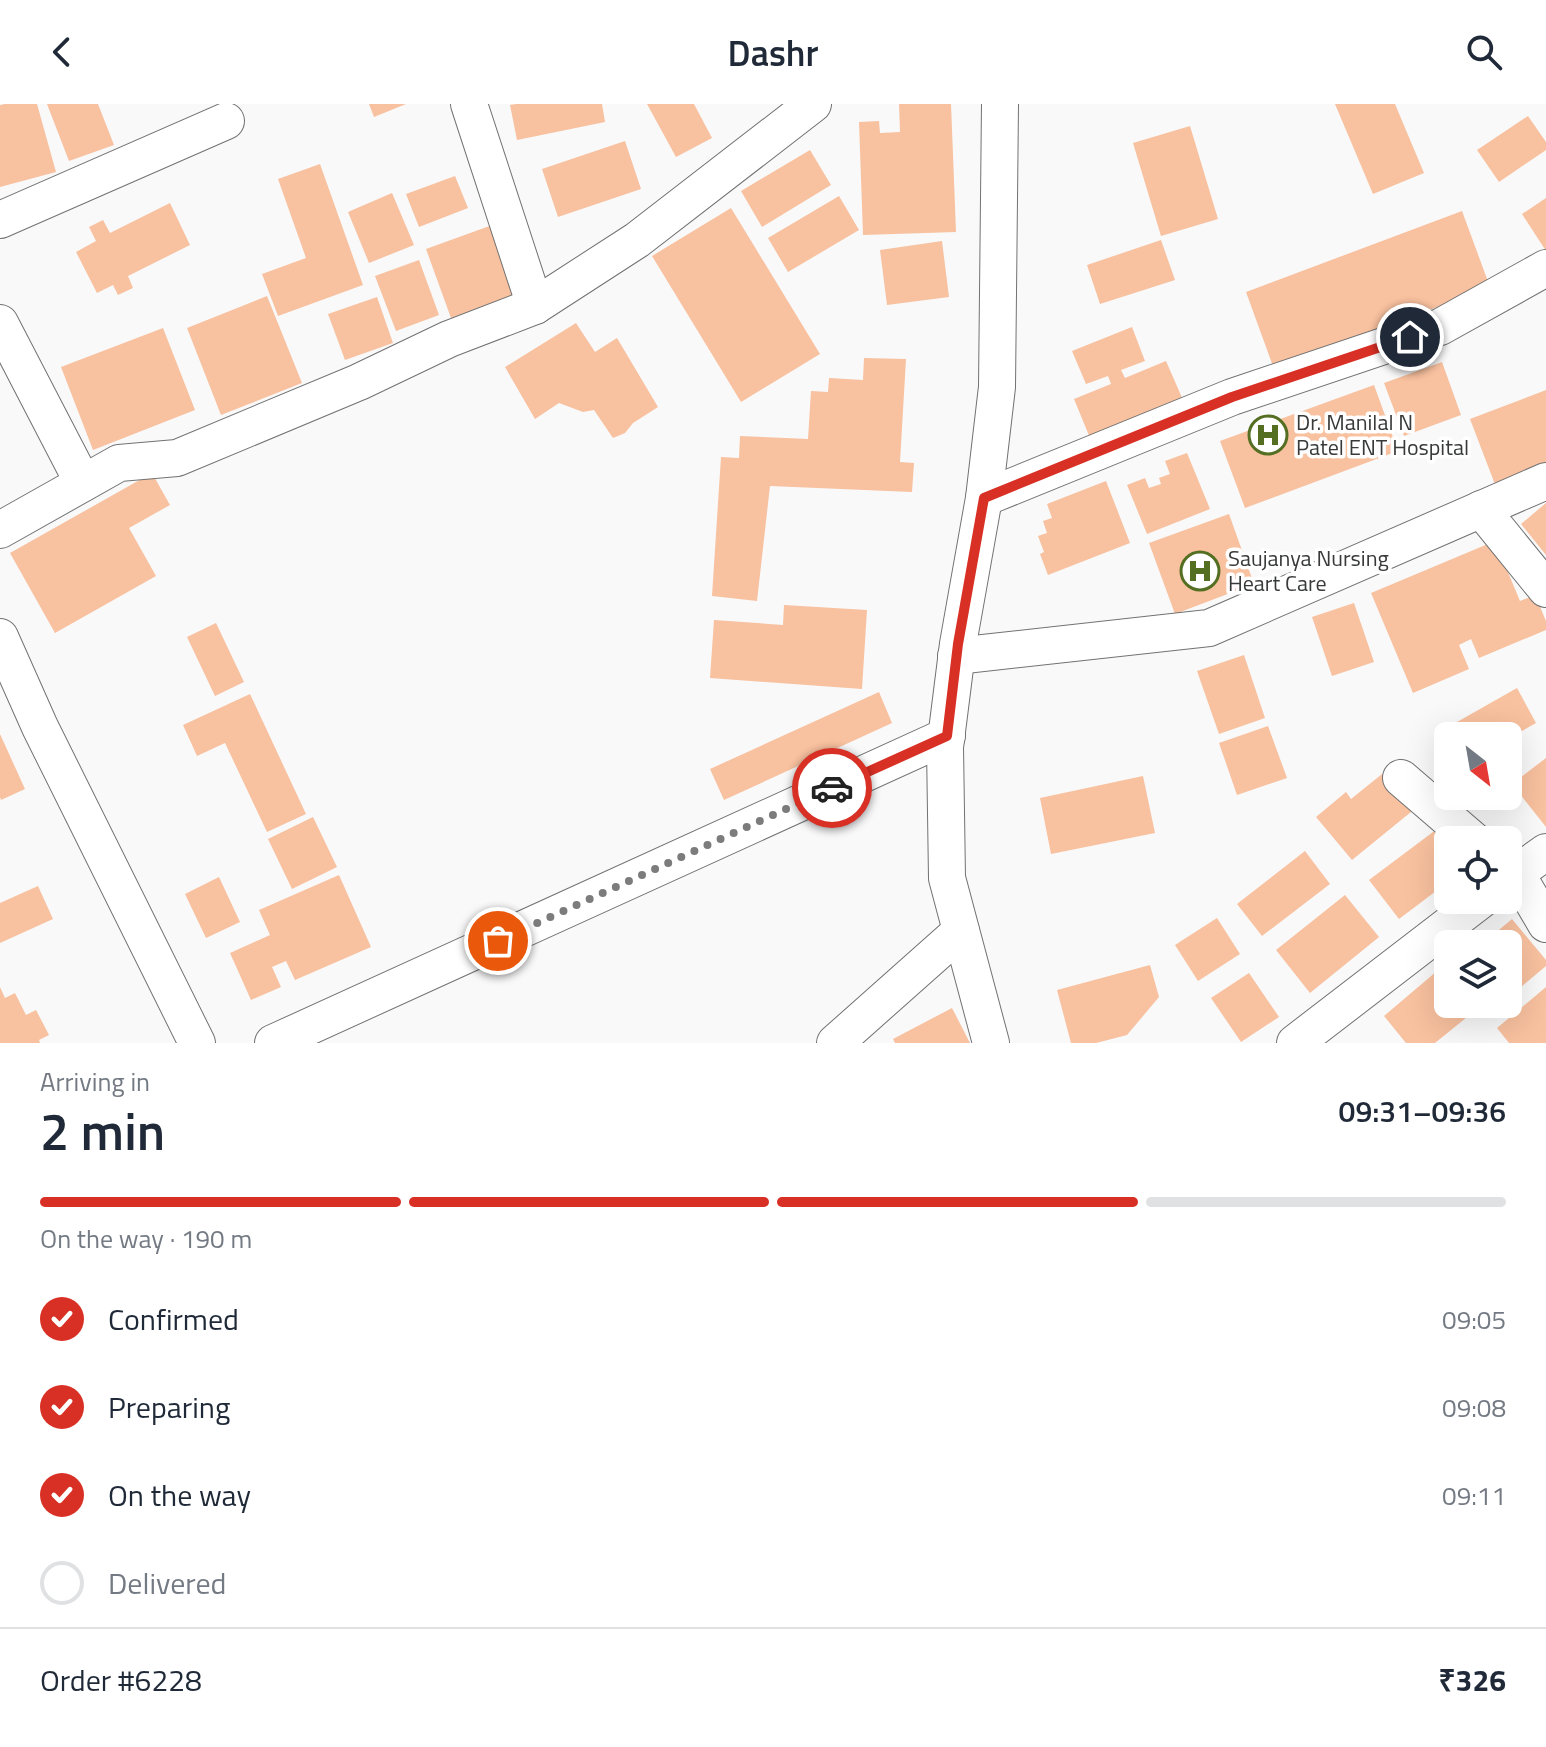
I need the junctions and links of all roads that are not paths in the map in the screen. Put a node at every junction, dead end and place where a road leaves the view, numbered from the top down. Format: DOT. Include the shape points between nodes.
graph roads {
  1 [pos="469,104"];
  2 [pos="813,104"];
  3 [pos="1000,104"];
  4 [pos="226,121"];
  5 [pos="0,220"];
  6 [pos="1546,268"];
  7 [pos="535,306"];
  8 [pos="0,323"];
  9 [pos="1546,481"];
  10 [pos="83,483"];
  11 [pos="984,498"];
  12 [pos="1481,509"];
  13 [pos="0,530"];
  14 [pos="1546,589"];
  15 [pos="0,637"];
  16 [pos="956,656"];
  17 [pos="947,736"];
  18 [pos="1401,778"];
  19 [pos="1457,826"];
  20 [pos="1546,852"];
  21 [pos="1522,866"];
  22 [pos="1522,889"];
  23 [pos="1463,914"];
  24 [pos="1546,924"];
  25 [pos="961,931"];
  26 [pos="197,1043"];
  27 [pos="273,1043"];
  28 [pos="835,1043"];
  29 [pos="991,1043"];
  30 [pos="1295,1043"];
  1 -- 7 [label="street"];
  2 -- 7 [label="street" via="637,240"];
  3 -- 11 [label="street" via="997,387"];
  4 -- 5 [label="street"];
  6 -- 11 [label="street" via="1440,327 1232,397"];
  7 -- 10 [label="street" via="177,458 119,463"];
  8 -- 10 [label="street"];
  9 -- 12 [label="street"];
  10 -- 13 [label="street"];
  11 -- 16 [label="street"];
  12 -- 14 [label="street"];
  12 -- 16 [label="street" via="1209,628"];
  15 -- 26 [label="street"];
  16 -- 17 [label="street"];
  17 -- 25 [label="street" via="947,878"];
  17 -- 27 [label="street"];
  18 -- 19 [label="street"];
  20 -- 21 [label="street"];
  22 -- 24 [label="street"];
  23 -- 30 [label="street"];
  25 -- 28 [label="street"];
  25 -- 29 [label="street"];
}
